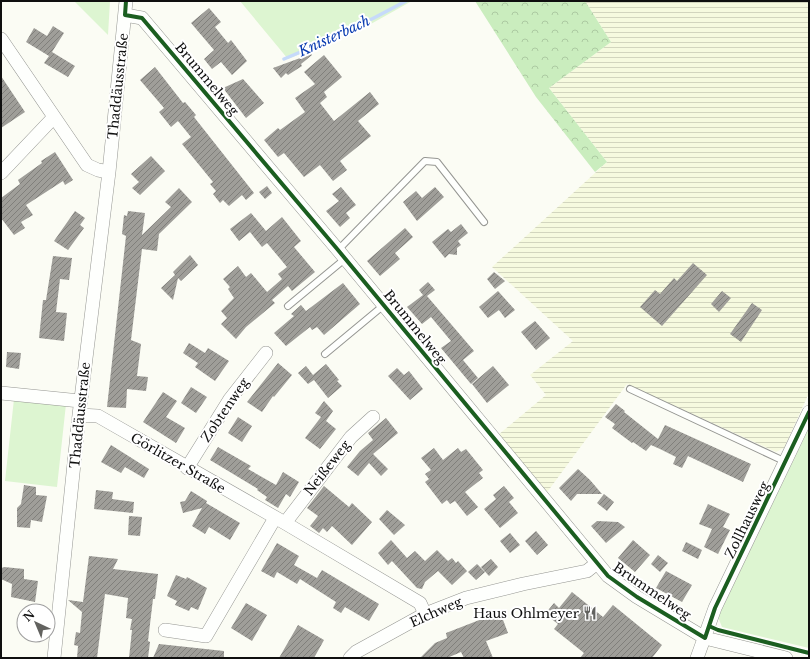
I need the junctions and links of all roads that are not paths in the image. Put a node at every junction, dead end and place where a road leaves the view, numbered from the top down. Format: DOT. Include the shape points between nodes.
graph roads {
  1 [pos="126,1"];
  2 [pos="125,15"];
  3 [pos="1,39"];
  4 [pos="54,118"];
  5 [pos="109,172"];
  6 [pos="1,173"];
  7 [pos="484,222"];
  8 [pos="342,254"];
  9 [pos="384,305"];
  10 [pos="288,306"];
  11 [pos="266,353"];
  12 [pos="325,354"];
  13 [pos="630,389"];
  14 [pos="1,393"];
  15 [pos="80,402"];
  16 [pos="809,412"];
  17 [pos="79,415"];
  18 [pos="373,417"];
  19 [pos="786,462"];
  20 [pos="187,468"];
  21 [pos="280,520"];
  22 [pos="597,563"];
  23 [pos="425,614"];
  24 [pos="165,630"];
  25 [pos="705,638"];
  26 [pos="54,658"];
  27 [pos="350,658"];
  28 [pos="697,658"];
  29 [pos="786,658"];
  1 -- 2 [label="street, Thaddäusstraße"];
  2 -- 5 [label="street, Thaddäusstraße"];
  2 -- 8 [label="street, Brummelweg" via="142,18"];
  3 -- 4 [label="street"];
  4 -- 5 [label="street" via="87,165"];
  4 -- 6 [label="street"];
  5 -- 15 [label="street, Thaddäusstraße"];
  7 -- 8 [label="lane" via="437,162 425,160"];
  8 -- 9 [label="street, Brummelweg"];
  8 -- 10 [label="lane"];
  9 -- 12 [label="lane"];
  9 -- 22 [label="street, Brummelweg"];
  11 -- 20 [label="street, Zobtenweg" via="230,399"];
  13 -- 19 [label="lane"];
  14 -- 15 [label="street"];
  15 -- 17 [label="street, Thaddäusstraße"];
  16 -- 19 [label="street, Zollhausweg"];
  17 -- 20 [label="street, Görlitzer Straße" via="98,416"];
  17 -- 26 [label="street, Thaddäusstraße"];
  18 -- 21 [label="street, Neißeweg" via="351,437"];
  19 -- 25 [label="street, Zollhausweg" via="715,608"];
  20 -- 21 [label="street, Görlitzer Straße"];
  21 -- 23 [label="street, Görlitzer Straße" via="420,603"];
  21 -- 24 [label="street" via="206,636"];
  22 -- 23 [label="street, Elchweg" via="587,571 466,598"];
  22 -- 25 [label="street, Brummelweg" via="608,576"];
  23 -- 27 [label="street, Elchweg" via="356,652"];
  25 -- 28 [label="street, Zollhausweg"];
  25 -- 29 [label="street, Brummelweg"];
}
